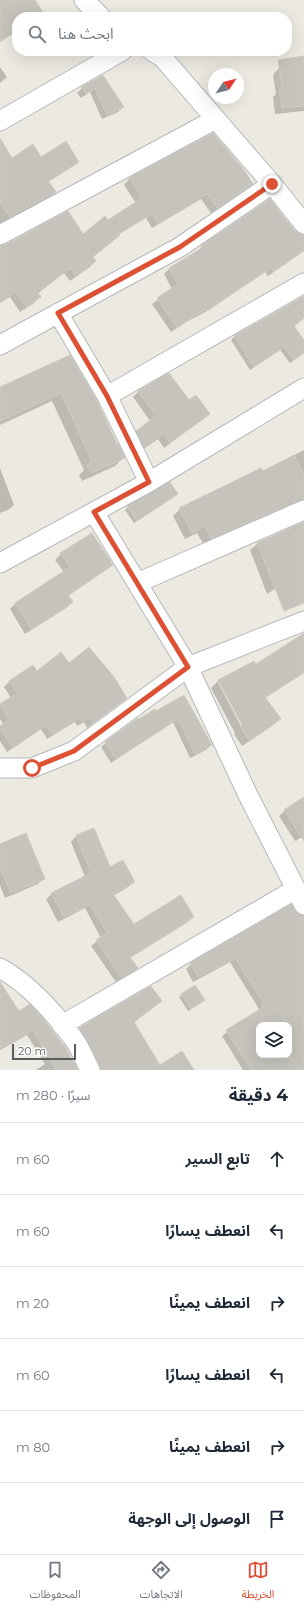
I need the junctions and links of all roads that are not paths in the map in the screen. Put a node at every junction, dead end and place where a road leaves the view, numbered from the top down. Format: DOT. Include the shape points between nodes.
graph roads {
  1 [pos="84,0"];
  2 [pos="96,12"];
  3 [pos="113,56"];
  4 [pos="160,56"];
  5 [pos="216,119"];
  6 [pos="0,121"];
  7 [pos="272,184"];
  8 [pos="304,224"];
  9 [pos="0,235"];
  10 [pos="304,283"];
  11 [pos="58,313"];
  12 [pos="0,345"];
  13 [pos="304,388"];
  14 [pos="107,396"];
  15 [pos="149,482"];
  16 [pos="304,510"];
  17 [pos="94,512"];
  18 [pos="0,566"];
  19 [pos="137,582"];
  20 [pos="304,621"];
  21 [pos="188,667"];
  22 [pos="0,768"];
  23 [pos="300,897"];
  24 [pos="0,968"];
  25 [pos="62,1025"];
  26 [pos="90,1070"];
  1 -- 2 [label="street"];
  3 -- 6 [label="street"];
  4 -- 5 [label="street"];
  5 -- 7 [label="street"];
  5 -- 9 [label="street"];
  7 -- 8 [label="street"];
  7 -- 11 [label="street" via="180,247"];
  10 -- 14 [label="street"];
  11 -- 12 [label="street"];
  11 -- 14 [label="street"];
  13 -- 15 [label="street"];
  14 -- 15 [label="street"];
  15 -- 17 [label="street"];
  16 -- 19 [label="street"];
  17 -- 18 [label="street"];
  17 -- 19 [label="street"];
  19 -- 21 [label="street"];
  20 -- 21 [label="street"];
  21 -- 22 [label="street" via="74,751 32,768"];
  21 -- 23 [label="street" via="248,795"];
  23 -- 25 [label="street"];
  24 -- 25 [label="street" via="37,996"];
  25 -- 26 [label="street"];
}
